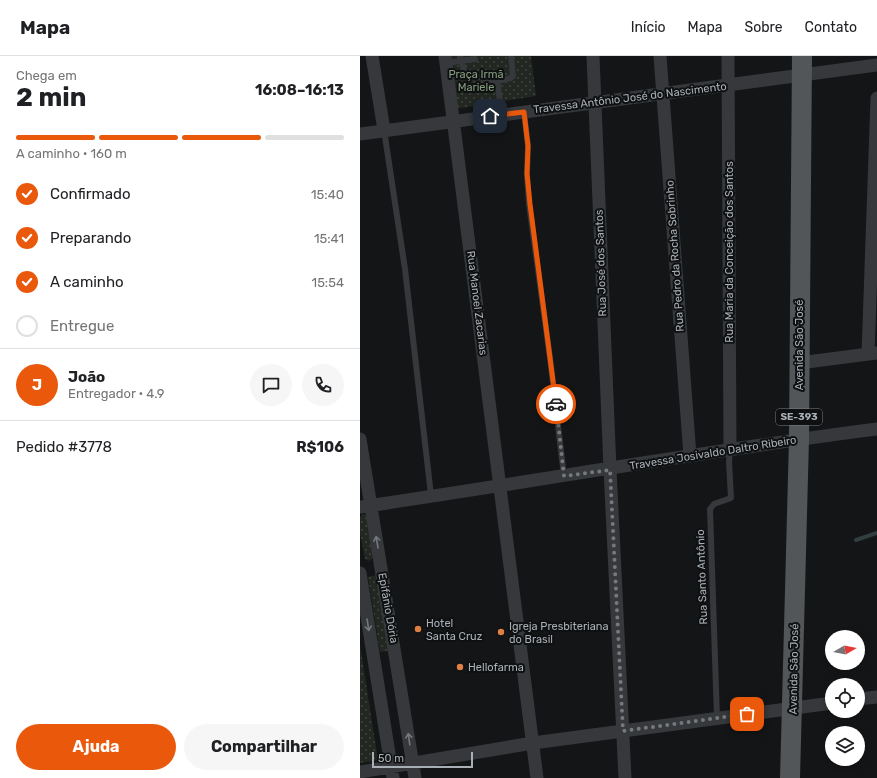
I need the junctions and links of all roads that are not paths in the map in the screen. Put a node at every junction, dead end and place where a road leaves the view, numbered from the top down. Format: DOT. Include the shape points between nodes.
graph roads {
  1 [pos="372,56"];
  2 [pos="511,56"];
  3 [pos="593,56"];
  4 [pos="660,56"];
  5 [pos="728,56"];
  6 [pos="802,56"];
  7 [pos="461,59"];
  8 [pos="475,59"];
  9 [pos="446,60"];
  10 [pos="877,65"];
  11 [pos="801,76"];
  12 [pos="497,81"];
  13 [pos="729,85"];
  14 [pos="662,94"];
  15 [pos="877,98"];
  16 [pos="594,102"];
  17 [pos="524,112"];
  18 [pos="502,114"];
  19 [pos="454,121"];
  20 [pos="384,130"];
  21 [pos="360,134"];
  22 [pos="873,354"];
  23 [pos="799,363"];
  24 [pos="877,429"];
  25 [pos="360,439"];
  26 [pos="799,439"];
  27 [pos="730,449"];
  28 [pos="361,454"];
  29 [pos="690,456"];
  30 [pos="610,470"];
  31 [pos="564,476"];
  32 [pos="501,484"];
  33 [pos="431,495"];
  34 [pos="365,506"];
  35 [pos="381,566"];
  36 [pos="360,569"];
  37 [pos="360,573"];
  38 [pos="877,697"];
  39 [pos="865,698"];
  40 [pos="825,704"];
  41 [pos="793,708"];
  42 [pos="717,719"];
  43 [pos="623,731"];
  44 [pos="533,743"];
  45 [pos="413,763"];
  46 [pos="360,772"];
  47 [pos="392,772"];
  48 [pos="415,778"];
  49 [pos="537,778"];
  50 [pos="625,778"];
  51 [pos="790,778"];
  1 -- 20 [label="street"];
  2 -- 12 [label="lane" via="513,76"];
  3 -- 16 [label="street, Rua José dos Santos"];
  4 -- 14 [label="street, Rua Pedro da Rocha Sobrinho"];
  5 -- 13 [label="street, Rua Maria da Conceição dos Santos"];
  6 -- 11 [label="main road, Avenida São José / SE-393"];
  7 -- 8 [label="lane"];
  7 -- 9 [label="lane"];
  7 -- 12 [label="lane" via="465,74"];
  9 -- 19 [label="street, Rua Manoel Zacarias"];
  10 -- 11 [label="street, Travessa Antônio José do Nascimento"];
  11 -- 13 [label="street, Travessa Antônio José do Nascimento"];
  11 -- 23 [label="main road, Avenida São José / SE-393"];
  12 -- 18 [label="lane"];
  13 -- 14 [label="street, Travessa Antônio José do Nascimento"];
  13 -- 27 [label="street, Rua Maria da Conceição dos Santos"];
  14 -- 16 [label="street, Travessa Antônio José do Nascimento"];
  14 -- 29 [label="street, Rua Pedro da Rocha Sobrinho"];
  15 -- 22 [label="street"];
  16 -- 17 [label="street, Travessa Antônio José do Nascimento"];
  16 -- 30 [label="street, Rua José dos Santos"];
  17 -- 18 [label="street, Travessa Antônio José do Nascimento"];
  17 -- 31 [label="lane" via="530,204"];
  18 -- 19 [label="street, Travessa Antônio José do Nascimento"];
  19 -- 20 [label="street, Travessa Antônio José do Nascimento"];
  19 -- 32 [label="street, Rua Manoel Zacarias"];
  20 -- 21 [label="street, Travessa Antônio José do Nascimento"];
  20 -- 33 [label="lane" via="405,269"];
  22 -- 23 [label="street"];
  23 -- 26 [label="main road, Avenida São José / SE-393"];
  24 -- 26 [label="street, Travessa Josivaldo Daltro Ribeiro"];
  25 -- 28 [label="street, Epifânio Dória"];
  26 -- 27 [label="street, Travessa Josivaldo Daltro Ribeiro"];
  26 -- 41 [label="main road, Avenida São José / SE-393"];
  27 -- 29 [label="street, Travessa Josivaldo Daltro Ribeiro"];
  27 -- 42 [label="lane, Rua Santo Antônio" via="732,498 714,504 710,509"];
  28 -- 34 [label="street, Epifânio Dória"];
  29 -- 30 [label="street, Travessa Josivaldo Daltro Ribeiro"];
  30 -- 31 [label="street, Travessa Josivaldo Daltro Ribeiro"];
  30 -- 43 [label="street, Rua José dos Santos"];
  31 -- 32 [label="street, Travessa Josivaldo Daltro Ribeiro"];
  32 -- 33 [label="street, Travessa Josivaldo Daltro Ribeiro"];
  32 -- 44 [label="street, Rua Manoel Zacarias"];
  33 -- 34 [label="street, Travessa Josivaldo Daltro Ribeiro"];
  35 -- 34 [label="street, Epifânio Dória, one-way"];
  35 -- 36 [label="street"];
  45 -- 35 [label="street, Epifânio Dória, one-way"];
  37 -- 47 [label="street, Epifânio Dória, one-way"];
  38 -- 39 [label="street"];
  40 -- 41 [label="street"];
  41 -- 42 [label="street"];
  41 -- 51 [label="main road, Avenida São José / SE-393"];
  42 -- 43 [label="street"];
  43 -- 44 [label="street"];
  43 -- 50 [label="street, Rua José dos Santos"];
  44 -- 45 [label="street"];
  44 -- 49 [label="street, Rua Manoel Zacarias"];
  45 -- 47 [label="street"];
  45 -- 48 [label="street, Epifânio Dória"];
  46 -- 47 [label="street"];
}
